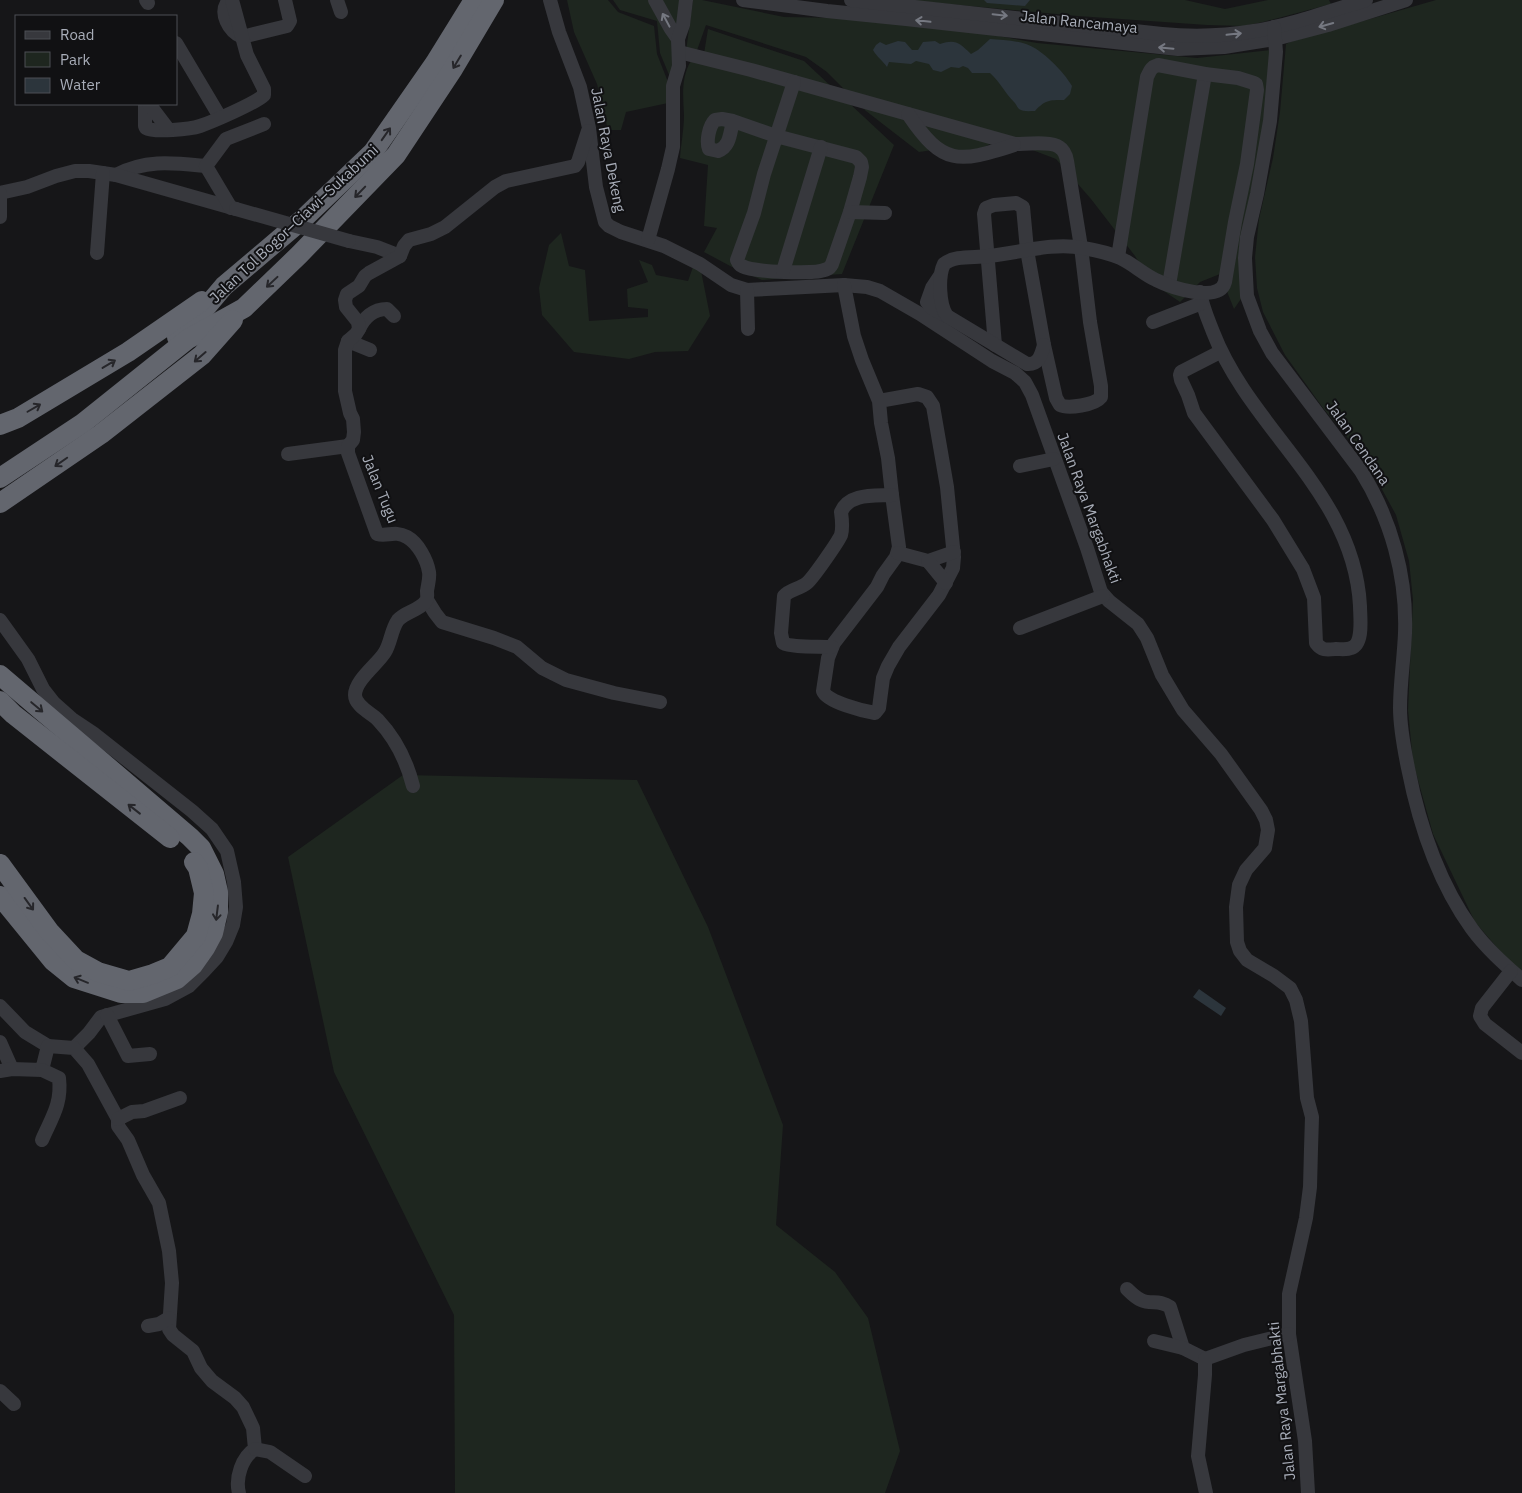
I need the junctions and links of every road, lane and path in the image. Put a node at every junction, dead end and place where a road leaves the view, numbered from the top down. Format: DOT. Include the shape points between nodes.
graph roads {
  1 [pos="230,0"];
  2 [pos="285,0"];
  3 [pos="494,0"];
  4 [pos="550,0"];
  5 [pos="655,0"];
  6 [pos="686,0"];
  7 [pos="743,0"];
  8 [pos="851,0"];
  9 [pos="1366,0"];
  10 [pos="1406,0"];
  11 [pos="1343,9"];
  12 [pos="474,10"];
  13 [pos="971,19"];
  14 [pos="1275,33"];
  15 [pos="242,37"];
  16 [pos="178,46"];
  17 [pos="679,46"];
  18 [pos="1205,74"];
  19 [pos="794,82"];
  20 [pos="147,105"];
  21 [pos="908,114"];
  22 [pos="220,117"];
  23 [pos="733,121"];
  24 [pos="264,124"];
  25 [pos="589,128"];
  26 [pos="776,136"];
  27 [pos="1015,144"];
  28 [pos="821,147"];
  29 [pos="206,166"];
  30 [pos="110,174"];
  31 [pos="0,193"];
  32 [pos="234,209"];
  33 [pos="850,212"];
  34 [pos="885,213"];
  35 [pos="0,217"];
  36 [pos="410,240"];
  37 [pos="648,240"];
  38 [pos="1082,247"];
  39 [pos="377,248"];
  40 [pos="1027,250"];
  41 [pos="97,253"];
  42 [pos="400,256"];
  43 [pos="988,256"];
  44 [pos="1118,257"];
  45 [pos="783,271"];
  46 [pos="844,285"];
  47 [pos="1169,285"];
  48 [pos="224,286"];
  49 [pos="747,290"];
  50 [pos="886,294"];
  51 [pos="1201,298"];
  52 [pos="244,308"];
  53 [pos="394,316"];
  54 [pos="1153,322"];
  55 [pos="359,329"];
  56 [pos="748,329"];
  57 [pos="348,341"];
  58 [pos="995,345"];
  59 [pos="1044,345"];
  60 [pos="370,350"];
  61 [pos="1220,352"];
  62 [pos="879,402"];
  63 [pos="80,417"];
  64 [pos="0,425"];
  65 [pos="348,446"];
  66 [pos="288,454"];
  67 [pos="1054,459"];
  68 [pos="0,462"];
  69 [pos="1020,466"];
  70 [pos="0,478"];
  71 [pos="892,495"];
  72 [pos="0,503"];
  73 [pos="954,552"];
  74 [pos="898,553"];
  75 [pos="928,561"];
  76 [pos="946,583"];
  77 [pos="1103,596"];
  78 [pos="427,600"];
  79 [pos="0,620"];
  80 [pos="1020,628"];
  81 [pos="832,647"];
  82 [pos="0,675"];
  83 [pos="0,701"];
  84 [pos="660,702"];
  85 [pos="413,786"];
  86 [pos="0,864"];
  87 [pos="0,896"];
  88 [pos="1511,970"];
  89 [pos="1522,980"];
  90 [pos="0,1006"];
  91 [pos="107,1015"];
  92 [pos="0,1042"];
  93 [pos="48,1046"];
  94 [pos="74,1048"];
  95 [pos="1522,1053"];
  96 [pos="150,1054"];
  97 [pos="6,1070"];
  98 [pos="42,1070"];
  99 [pos="180,1098"];
  100 [pos="118,1119"];
  101 [pos="42,1140"];
  102 [pos="1127,1289"];
  103 [pos="169,1318"];
  104 [pos="148,1326"];
  105 [pos="1289,1334"];
  106 [pos="1154,1341"];
  107 [pos="1183,1348"];
  108 [pos="1205,1358"];
  109 [pos="0,1391"];
  110 [pos="14,1404"];
  111 [pos="255,1449"];
  112 [pos="305,1476"];
  113 [pos="238,1493"];
  114 [pos="1206,1493"];
  115 [pos="1308,1493"];
  1 -- 15 [label="street"];
  2 -- 15 [label="street" via="290,21 287,26"];
  3 -- 12 [label="highway, Jalan Tol Bogor–Ciawi–Sukabumi"];
  4 -- 25 [label="street, Jalan Raya Dekeng" via="580,87"];
  17 -- 5 [label="street, one-way"];
  6 -- 17 [label="street"];
  13 -- 7 [label="street, Jalan Rancamaya, one-way" via="827,12"];
  8 -- 13 [label="street, Jalan Rancamaya"];
  9 -- 11 [label="street, Jalan Rancamaya"];
  10 -- 11 [label="street, Jalan Rancamaya"];
  11 -- 14 [label="street, Jalan Rancamaya"];
  48 -- 12 [label="highway, Jalan Tol Bogor–Ciawi–Sukabumi, one-way" via="303,219 373,152"];
  12 -- 52 [label="highway, Jalan Tol Bogor–Ciawi–Sukabumi, one-way" via="453,69 396,154"];
  13 -- 14 [label="street, Jalan Rancamaya" via="1174,35"];
  14 -- 88 [label="street, Jalan Cendana" via="1270,121 1246,246 1247,296 1266,344 1361,471 1387,522 1402,585 1405,631 1400,724 1416,804 1430,850 1456,903 1472,928"];
  15 -- 22 [label="street" via="264,95"];
  16 -- 22 [label="street"];
  17 -- 19 [label="street"];
  17 -- 37 [label="street" via="672,97 674,136 671,160"];
  18 -- 44 [label="street" via="1158,65 1150,70"];
  18 -- 47 [label="street"];
  18 -- 51 [label="street" via="1251,81 1257,90 1225,285"];
  19 -- 21 [label="street"];
  19 -- 26 [label="street"];
  20 -- 22 [label="street" via="145,126 153,131 199,126"];
  21 -- 27 [label="street"];
  21 -- 27 [label="street" via="929,142 950,155 968,156"];
  23 -- 26 [label="street"];
  24 -- 29 [label="street" via="226,139"];
  25 -- 36 [label="street" via="575,166 506,182 495,187 445,227"];
  25 -- 37 [label="street, Jalan Raya Dekeng" via="604,222"];
  26 -- 28 [label="street"];
  26 -- 45 [label="street" via="737,260 748,268"];
  27 -- 38 [label="street" via="1052,144 1065,153"];
  28 -- 33 [label="street" via="856,156 861,162"];
  28 -- 45 [label="street"];
  29 -- 30 [label="street" via="153,163"];
  29 -- 32 [label="street"];
  30 -- 31 [label="street" via="75,172"];
  30 -- 32 [label="street"];
  30 -- 41 [label="street"];
  31 -- 35 [label="street"];
  32 -- 39 [label="street, bridge"];
  33 -- 34 [label="street"];
  33 -- 45 [label="street" via="828,269"];
  36 -- 39 [label="street"];
  36 -- 42 [label="street"];
  37 -- 49 [label="street, Jalan Raya Dekeng"];
  38 -- 40 [label="street"];
  38 -- 44 [label="street"];
  38 -- 59 [label="street" via="1101,386 1101,397 1095,403 1060,405"];
  39 -- 42 [label="street"];
  40 -- 43 [label="street"];
  40 -- 43 [label="street" via="1023,207 1016,202 994,204 986,208 984,214"];
  40 -- 59 [label="street"];
  42 -- 55 [label="street" via="369,273 347,294 346,307 358,322"];
  43 -- 58 [label="street"];
  43 -- 58 [label="street" via="949,261 944,264 940,276 943,308 947,316"];
  44 -- 47 [label="street"];
  46 -- 49 [label="street, Jalan Raya Dekeng"];
  46 -- 50 [label="street, Jalan Raya Dekeng" via="867,287"];
  46 -- 62 [label="street" via="854,336"];
  47 -- 51 [label="street"];
  48 -- 63 [label="highway, Jalan Tol Bogor–Ciawi–Sukabumi" via="184,332"];
  64 -- 48 [label="highway, one-way" via="18,418 128,352"];
  49 -- 56 [label="street"];
  50 -- 67 [label="street, Jalan Raya Margabhakti" via="1026,382"];
  51 -- 54 [label="street"];
  51 -- 61 [label="street"];
  52 -- 63 [label="highway, Jalan Tol Bogor–Ciawi–Sukabumi" via="188,339"];
  52 -- 72 [label="highway, one-way" via="202,356 101,434"];
  53 -- 55 [label="street" via="386,309 375,311"];
  55 -- 57 [label="street"];
  57 -- 60 [label="street"];
  57 -- 65 [label="street, Jalan Tugu" via="345,391 354,432"];
  58 -- 59 [label="street" via="1030,364 1038,361"];
  61 -- 61 [label="street" via="1325,501 1342,532 1354,567 1360,604 1359,638 1352,648 1326,650 1316,643 1314,598 1303,569 1273,520 1192,409 1181,372"];
  62 -- 71 [label="street"];
  62 -- 73 [label="street" via="918,394 927,397 933,406"];
  63 -- 68 [label="highway, Jalan Tol Bogor–Ciawi–Sukabumi"];
  63 -- 70 [label="highway, Jalan Tol Bogor–Ciawi–Sukabumi"];
  65 -- 66 [label="street"];
  65 -- 78 [label="street, Jalan Tugu" via="377,534 405,536 422,555 429,570"];
  67 -- 69 [label="street"];
  67 -- 77 [label="street, Jalan Raya Margabhakti"];
  71 -- 74 [label="street" via="900,547"];
  71 -- 81 [label="street" via="855,498 849,502 841,512 842,533 829,555 807,583 784,596 783,643"];
  73 -- 75 [label="street"];
  73 -- 76 [label="street" via="953,568"];
  74 -- 75 [label="street"];
  74 -- 81 [label="street"];
  75 -- 76 [label="street"];
  76 -- 81 [label="street" via="888,666 877,712 865,711 824,695"];
  77 -- 80 [label="street"];
  77 -- 105 [label="street, Jalan Raya Margabhakti" via="1138,624 1183,710 1221,754 1266,820 1265,848 1246,870 1239,886 1237,942 1247,960 1290,988 1301,1020 1307,1098 1312,1117 1310,1187 1289,1294"];
  78 -- 84 [label="street" via="442,622 517,647 542,668 566,680"];
  78 -- 85 [label="street" via="396,623 385,652 363,678 355,696 387,731 404,758"];
  79 -- 91 [label="street" via="54,703 192,811 212,829 227,852 236,907 233,925 217,957 189,986 165,1000"];
  82 -- 87 [label="highway, one-way" via="201,848 214,874 218,912 214,933 194,965 177,979 143,993 121,993 74,978 53,961"];
  86 -- 83 [label="highway, one-way" via="49,931 76,960 98,972 129,981 153,974 170,967 196,936 204,893 198,868 188,854"];
  88 -- 89 [label="street, Jalan Cendana"];
  88 -- 95 [label="street" via="1482,1008 1480,1016 1485,1024"];
  90 -- 93 [label="street" via="25,1032"];
  91 -- 94 [label="street" via="101,1017"];
  91 -- 96 [label="street" via="128,1056"];
  92 -- 97 [label="street"];
  93 -- 94 [label="street"];
  93 -- 98 [label="street"];
  94 -- 100 [label="street" via="88,1064"];
  97 -- 98 [label="street"];
  98 -- 101 [label="street" via="59,1078 60,1096"];
  99 -- 100 [label="street"];
  100 -- 103 [label="street" via="118,1126 128,1140 142,1175 159,1202 172,1283"];
  102 -- 107 [label="street" via="1140,1300 1170,1307"];
  103 -- 104 [label="street"];
  103 -- 111 [label="street" via="169,1329 173,1335 193,1351 212,1381 243,1407 252,1428"];
  105 -- 108 [label="street"];
  105 -- 115 [label="street, Jalan Raya Margabhakti" via="1305,1441"];
  106 -- 107 [label="street"];
  107 -- 108 [label="street"];
  108 -- 114 [label="street" via="1198,1456"];
  109 -- 110 [label="street"];
  111 -- 112 [label="street" via="270,1452"];
  111 -- 113 [label="street" via="240,1469"];
}
